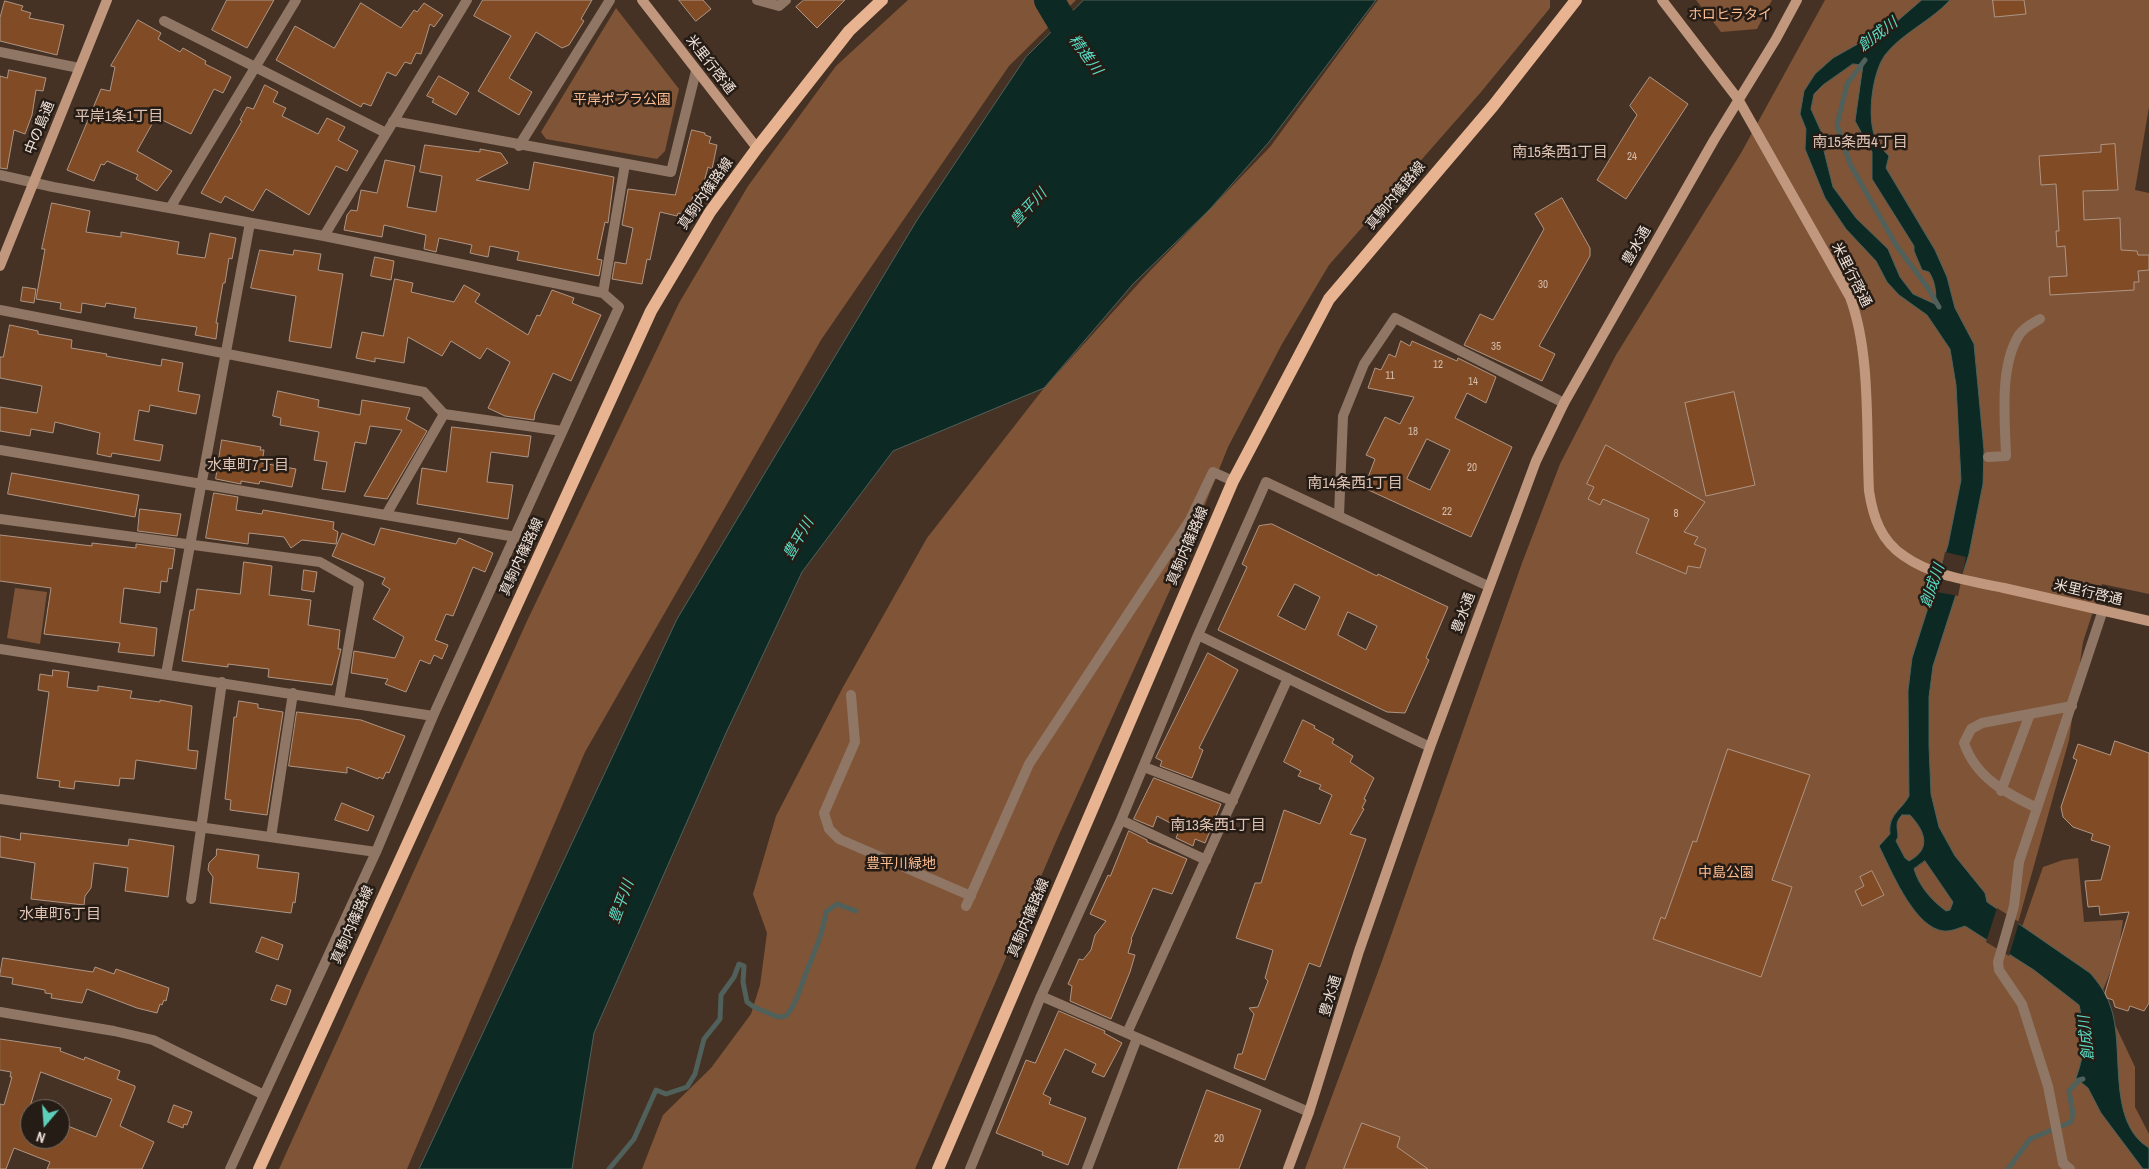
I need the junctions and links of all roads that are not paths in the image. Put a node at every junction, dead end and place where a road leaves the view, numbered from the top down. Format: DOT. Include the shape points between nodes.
graph roads {
  1 [pos="108,0"];
  2 [pos="296,0"];
  3 [pos="467,0"];
  4 [pos="610,0"];
  5 [pos="642,0"];
  6 [pos="757,0"];
  7 [pos="786,0"];
  8 [pos="882,0"];
  9 [pos="1576,0"];
  10 [pos="1662,0"];
  11 [pos="1797,0"];
  12 [pos="164,21"];
  13 [pos="0,52"];
  14 [pos="80,68"];
  15 [pos="255,68"];
  16 [pos="696,71"];
  17 [pos="1738,99"];
  18 [pos="393,122"];
  19 [pos="386,133"];
  20 [pos="519,146"];
  21 [pos="757,148"];
  22 [pos="625,164"];
  23 [pos="0,175"];
  24 [pos="32,182"];
  25 [pos="170,208"];
  26 [pos="250,223"];
  27 [pos="324,236"];
  28 [pos="0,266"];
  29 [pos="603,293"];
  30 [pos="0,310"];
  31 [pos="2040,319"];
  32 [pos="224,353"];
  33 [pos="1564,402"];
  34 [pos="444,414"];
  35 [pos="562,431"];
  36 [pos="0,450"];
  37 [pos="1988,457"];
  38 [pos="1233,480"];
  39 [pos="200,485"];
  40 [pos="386,515"];
  41 [pos="1339,515"];
  42 [pos="0,519"];
  43 [pos="516,537"];
  44 [pos="189,545"];
  45 [pos="1488,586"];
  46 [pos="2103,610"];
  47 [pos="2149,621"];
  48 [pos="1198,634"];
  49 [pos="1,652"];
  50 [pos="166,674"];
  51 [pos="1288,678"];
  52 [pos="222,682"];
  53 [pos="293,693"];
  54 [pos="851,695"];
  55 [pos="339,701"];
  56 [pos="2072,706"];
  57 [pos="2030,714"];
  58 [pos="433,716"];
  59 [pos="1430,747"];
  60 [pos="1144,767"];
  61 [pos="2001,791"];
  62 [pos="0,798"];
  63 [pos="1233,801"];
  64 [pos="2037,808"];
  65 [pos="1121,820"];
  66 [pos="201,828"];
  67 [pos="271,837"];
  68 [pos="376,852"];
  69 [pos="1206,860"];
  70 [pos="971,896"];
  71 [pos="192,898"];
  72 [pos="966,906"];
  73 [pos="1041,996"];
  74 [pos="0,1012"];
  75 [pos="1126,1033"];
  76 [pos="1137,1038"];
  77 [pos="264,1095"];
  78 [pos="1310,1112"];
  79 [pos="2066,1166"];
  80 [pos="230,1169"];
  81 [pos="259,1169"];
  82 [pos="938,1169"];
  83 [pos="970,1169"];
  84 [pos="1087,1169"];
  85 [pos="1288,1169"];
  1 -- 14 [label="street, 中の島通"];
  2 -- 15 [label="street"];
  3 -- 18 [label="street"];
  4 -- 20 [label="street"];
  5 -- 16 [label="street, 米里行啓通"];
  6 -- 7 [label="street" via="779,6"];
  8 -- 21 [label="main road, 真駒内篠路線" via="849,31"];
  9 -- 38 [label="main road, 真駒内篠路線" via="1493,106 1329,299"];
  10 -- 17 [label="street, 米里行啓通"];
  11 -- 17 [label="street, 豊水通"];
  12 -- 15 [label="street"];
  13 -- 14 [label="street"];
  14 -- 24 [label="street, 中の島通"];
  15 -- 19 [label="street"];
  15 -- 25 [label="street"];
  16 -- 21 [label="street, 米里行啓通"];
  16 -- 22 [label="street" via="671,172"];
  17 -- 33 [label="street, 豊水通"];
  17 -- 46 [label="street, 米里行啓通" via="1841,280 1858,318 1863,346 1869,491 1872,513 1880,531 1904,556 1941,573"];
  18 -- 19 [label="street"];
  18 -- 20 [label="street"];
  19 -- 27 [label="street"];
  20 -- 22 [label="street"];
  21 -- 81 [label="main road, 真駒内篠路線" via="696,234 633,347"];
  22 -- 29 [label="street"];
  23 -- 24 [label="street"];
  24 -- 25 [label="street"];
  24 -- 28 [label="street, 中の島通"];
  25 -- 26 [label="street"];
  26 -- 27 [label="street"];
  26 -- 32 [label="street"];
  27 -- 29 [label="street"];
  29 -- 35 [label="street" via="619,307"];
  30 -- 32 [label="street"];
  31 -- 37 [label="street" via="2020,334 2008,361 2004,409 2006,456"];
  32 -- 34 [label="street" via="424,392"];
  32 -- 39 [label="street"];
  33 -- 41 [label="street" via="1395,318 1364,364 1343,416"];
  33 -- 45 [label="street, 豊水通" via="1536,461"];
  34 -- 35 [label="street"];
  34 -- 40 [label="street"];
  35 -- 43 [label="street"];
  36 -- 39 [label="street"];
  38 -- 70 [label="street" via="1213,472 1190,520 1029,764"];
  38 -- 82 [label="main road, 真駒内篠路線"];
  39 -- 40 [label="street"];
  39 -- 44 [label="street"];
  40 -- 43 [label="street"];
  41 -- 45 [label="street"];
  41 -- 48 [label="street" via="1266,482"];
  42 -- 44 [label="street"];
  43 -- 58 [label="street"];
  44 -- 50 [label="street"];
  44 -- 55 [label="street" via="320,562 359,584"];
  45 -- 59 [label="street, 豊水通"];
  46 -- 47 [label="street, 米里行啓通"];
  46 -- 56 [label="street"];
  48 -- 51 [label="street"];
  48 -- 60 [label="street"];
  49 -- 50 [label="street"];
  50 -- 52 [label="street"];
  51 -- 59 [label="street"];
  51 -- 63 [label="street"];
  52 -- 53 [label="street"];
  52 -- 66 [label="street"];
  53 -- 55 [label="street"];
  53 -- 67 [label="street"];
  54 -- 70 [label="street" via="854,742 824,813 829,829 839,839"];
  55 -- 58 [label="street"];
  56 -- 57 [label="street"];
  56 -- 64 [label="street"];
  57 -- 61 [label="street"];
  57 -- 61 [label="street" via="1982,723 1967,734 1964,743 1967,752 1984,777"];
  58 -- 68 [label="street"];
  59 -- 78 [label="street, 豊水通" via="1359,951"];
  60 -- 63 [label="street"];
  60 -- 65 [label="street"];
  61 -- 64 [label="street"];
  62 -- 66 [label="street"];
  63 -- 69 [label="street"];
  64 -- 79 [label="street" via="2019,862 2014,906 1998,954 1999,970 2022,1004 2048,1086"];
  65 -- 69 [label="street"];
  65 -- 73 [label="street"];
  66 -- 67 [label="street"];
  66 -- 71 [label="street"];
  67 -- 68 [label="street"];
  68 -- 77 [label="street"];
  69 -- 75 [label="street"];
  70 -- 72 [label="street"];
  73 -- 75 [label="street"];
  73 -- 83 [label="street"];
  74 -- 77 [label="street" via="153,1040"];
  75 -- 76 [label="street"];
  76 -- 78 [label="street"];
  76 -- 84 [label="street"];
  77 -- 80 [label="street"];
  78 -- 85 [label="street, 豊水通"];
}
